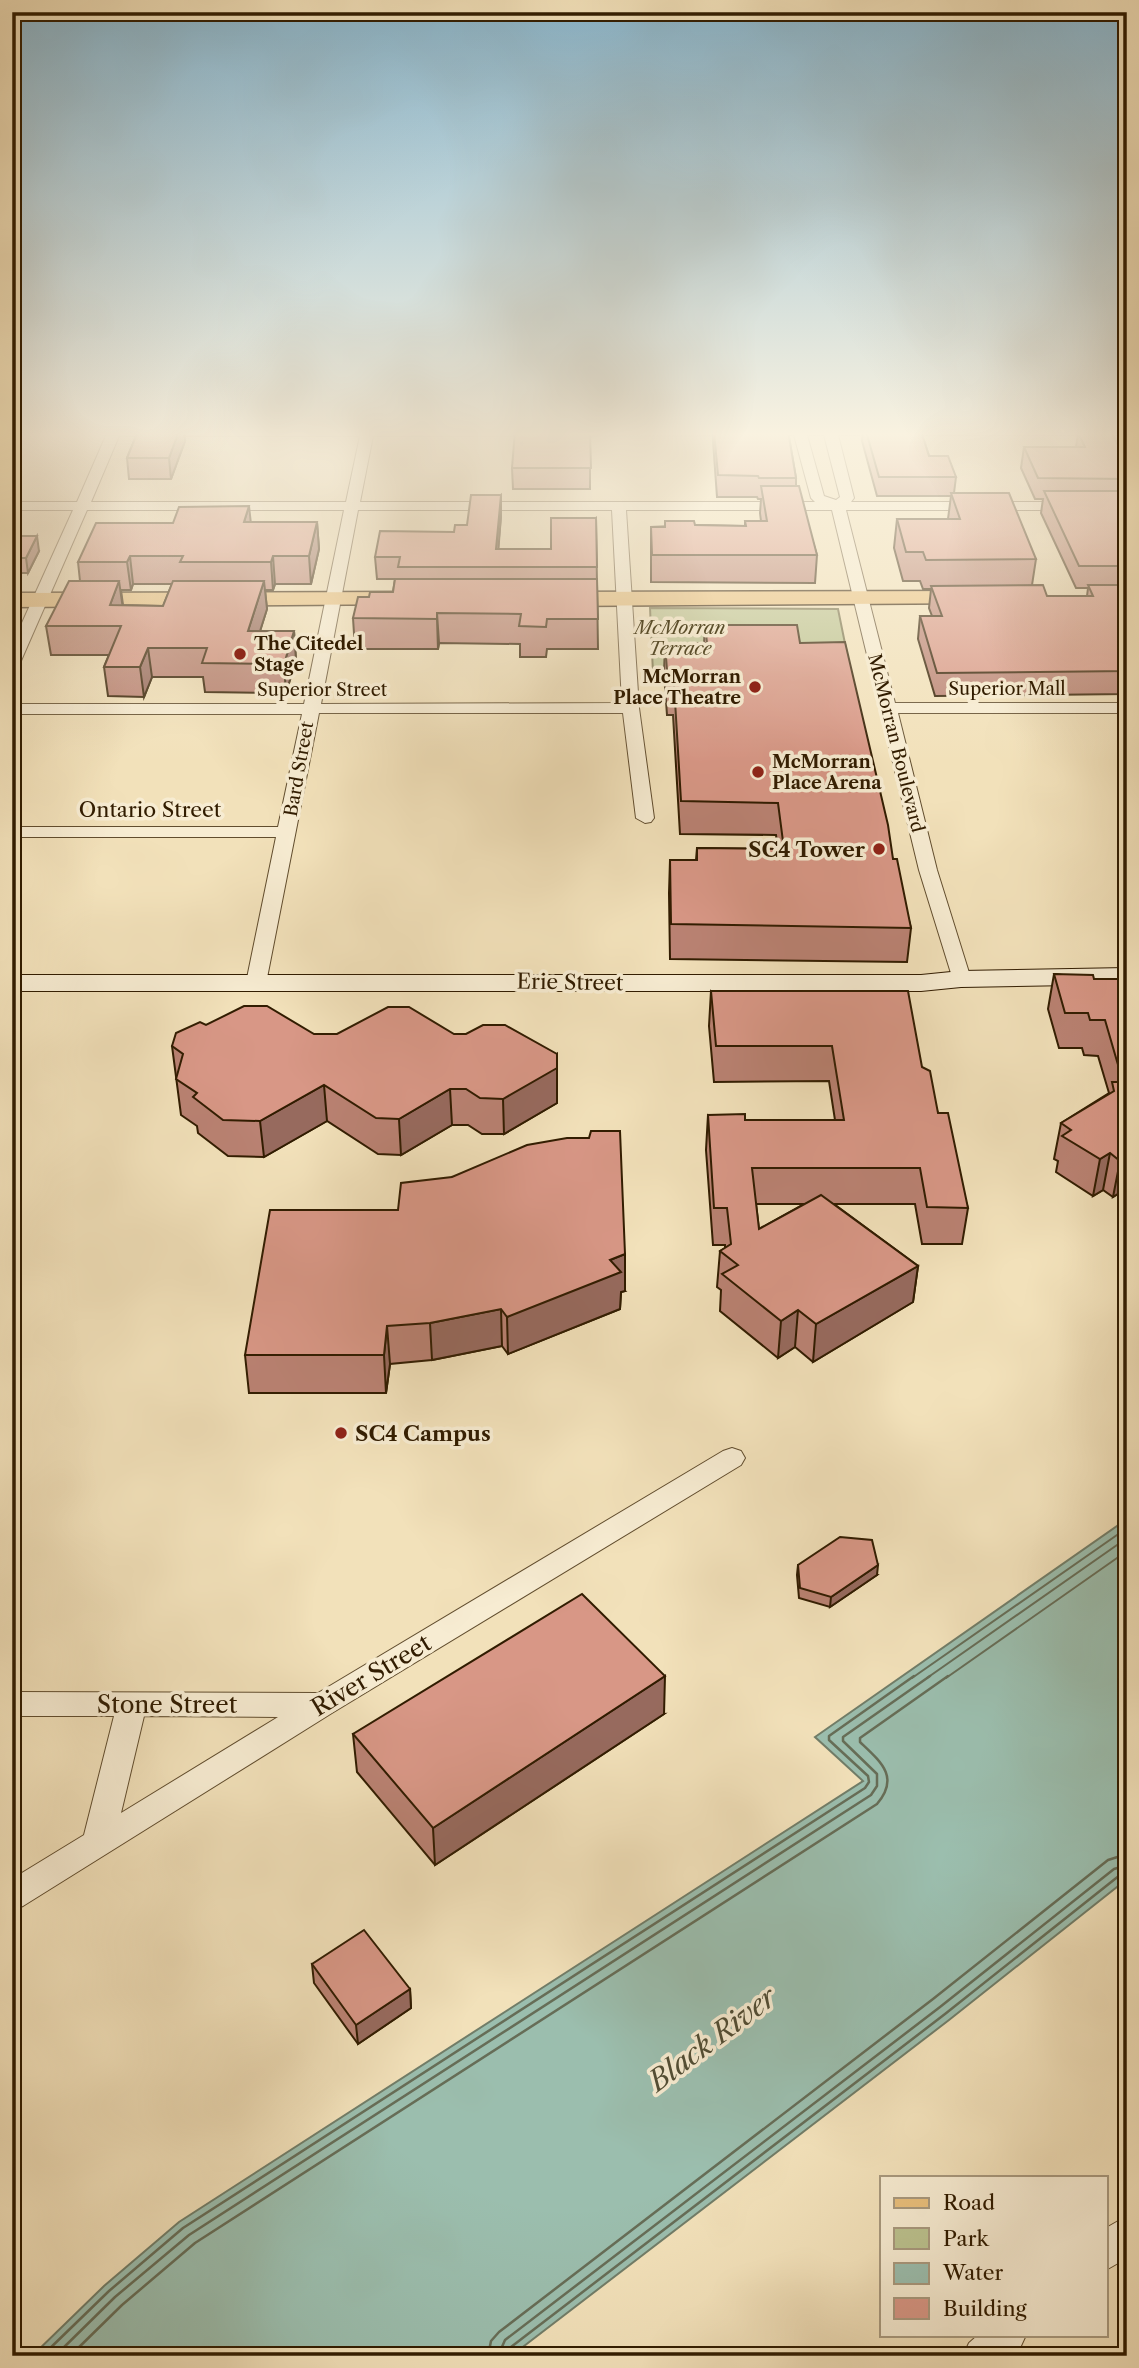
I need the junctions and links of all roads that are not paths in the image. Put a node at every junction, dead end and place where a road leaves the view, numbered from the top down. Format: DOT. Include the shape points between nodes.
graph roads {
  1 [pos="65,542"];
  2 [pos="344,542"];
  3 [pos="621,542"];
  4 [pos="846,542"];
  5 [pos="625,598"];
  6 [pos="859,598"];
  7 [pos="1003,598"];
  8 [pos="332,599"];
  9 [pos="424,599"];
  10 [pos="534,599"];
  11 [pos="12,600"];
  12 [pos="39,600"];
  13 [pos="12,663"];
  14 [pos="631,708"];
  15 [pos="887,708"];
  16 [pos="1127,708"];
  17 [pos="12,709"];
  18 [pos="310,709"];
  19 [pos="645,818"];
  20 [pos="12,832"];
  21 [pos="288,832"];
  22 [pos="1127,976"];
  23 [pos="961,979"];
  24 [pos="12,983"];
  25 [pos="256,983"];
  26 [pos="732,1458"];
  27 [pos="12,1704"];
  28 [pos="132,1704"];
  29 [pos="322,1705"];
  30 [pos="99,1843"];
  31 [pos="12,1896"];
  32 [pos="1127,2234"];
  33 [pos="1108,2250"];
  34 [pos="1006,2336"];
  35 [pos="982,2356"];
  1 -- 12 [label="street"];
  2 -- 8 [label="street, Bard Street"];
  3 -- 5 [label="street"];
  4 -- 6 [label="street, McMorran Boulevard"];
  5 -- 6 [label="main road"];
  5 -- 10 [label="main road"];
  5 -- 14 [label="street"];
  6 -- 7 [label="main road"];
  6 -- 15 [label="street, McMorran Boulevard"];
  8 -- 9 [label="main road"];
  8 -- 12 [label="main road"];
  8 -- 18 [label="street, Bard Street"];
  11 -- 12 [label="main road"];
  12 -- 13 [label="street"];
  14 -- 18 [label="street, Superior Street"];
  14 -- 19 [label="street"];
  15 -- 16 [label="street, Superior Mall"];
  15 -- 23 [label="street, McMorran Boulevard"];
  17 -- 18 [label="street, Superior Street"];
  18 -- 21 [label="street, Bard Street"];
  20 -- 21 [label="street, Ontario Street"];
  21 -- 25 [label="street, Bard Street"];
  22 -- 23 [label="street, Erie Street"];
  23 -- 25 [label="street, Erie Street" via="921,984"];
  24 -- 25 [label="street, Erie Street"];
  26 -- 29 [label="street, River Street"];
  27 -- 28 [label="street, Stone Street"];
  28 -- 29 [label="street, Stone Street"];
  28 -- 30 [label="street"];
  29 -- 30 [label="street, River Street"];
  30 -- 31 [label="street, River Street"];
  32 -- 33 [label="street"];
  34 -- 35 [label="street"];
}
